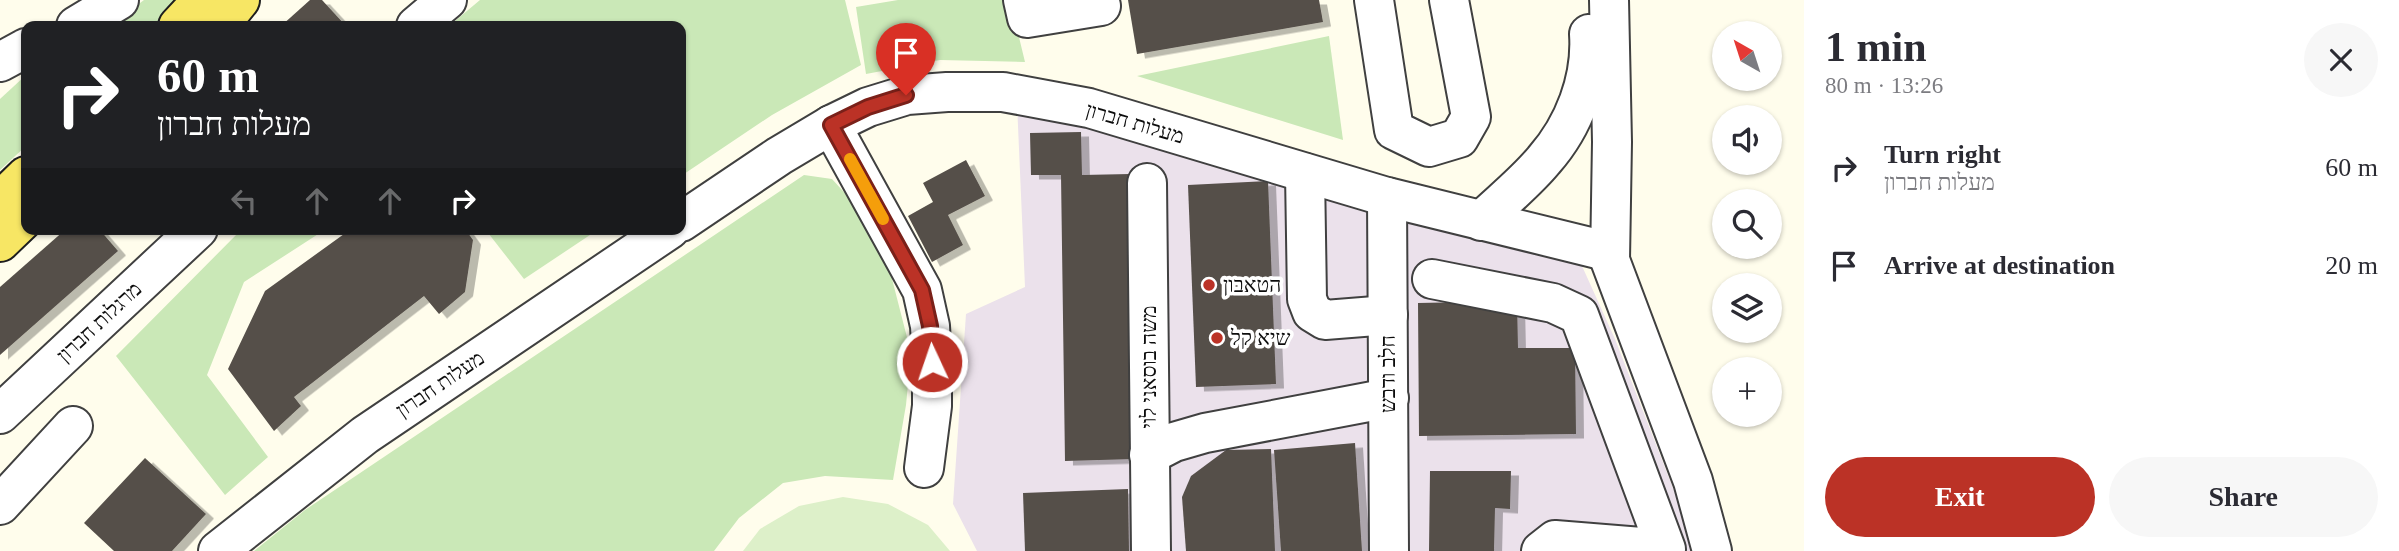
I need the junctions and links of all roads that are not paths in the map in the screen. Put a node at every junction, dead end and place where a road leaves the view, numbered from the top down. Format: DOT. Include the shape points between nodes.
graph roads {
  1 [pos="119,0"];
  2 [pos="202,0"];
  3 [pos="240,0"];
  4 [pos="447,0"];
  5 [pos="1023,0"];
  6 [pos="1374,0"];
  7 [pos="1449,0"];
  8 [pos="1585,0"];
  9 [pos="1609,0"];
  10 [pos="1101,6"];
  11 [pos="84,21"];
  12 [pos="183,21"];
  13 [pos="223,21"];
  14 [pos="422,21"];
  15 [pos="21,51"];
  16 [pos="0,62"];
  17 [pos="831,125"];
  18 [pos="1305,173"];
  19 [pos="21,181"];
  20 [pos="1147,183"];
  21 [pos="1387,197"];
  22 [pos="0,201"];
  23 [pos="686,219"];
  24 [pos="1480,220"];
  25 [pos="21,222"];
  26 [pos="192,235"];
  27 [pos="661,235"];
  28 [pos="0,242"];
  29 [pos="1610,252"];
  30 [pos="1432,279"];
  31 [pos="1388,315"];
  32 [pos="1389,398"];
  33 [pos="0,414"];
  34 [pos="73,426"];
  35 [pos="1149,455"];
  36 [pos="924,468"];
  37 [pos="6,485"];
  38 [pos="218,551"];
  39 [pos="1151,551"];
  40 [pos="1389,551"];
  41 [pos="1541,551"];
  42 [pos="1712,551"];
  1 -- 11 [label="street"];
  2 -- 12 [label="main road"];
  3 -- 13 [label="main road"];
  4 -- 14 [label="street"];
  5 -- 10 [label="street" via="1027,18"];
  6 -- 7 [label="street" via="1394,130 1429,147 1459,138 1471,117"];
  8 -- 24 [label="street" via="1588,69 1561,138 1544,161"];
  9 -- 29 [label="street"];
  15 -- 16 [label="street"];
  17 -- 18 [label="street, מעלות חברון" via="906,95 1003,92 1089,108"];
  17 -- 23 [label="street, מעלות חברון"];
  17 -- 36 [label="street" via="922,290 932,362"];
  18 -- 21 [label="street, מעלות חברון"];
  18 -- 31 [label="street" via="1307,299 1312,312 1325,320"];
  19 -- 22 [label="main road"];
  20 -- 35 [label="street, משה בוסאני לוי"];
  21 -- 24 [label="street, מעלות חברון"];
  21 -- 31 [label="street, חלב ודבש"];
  24 -- 29 [label="street, מעלות חברון"];
  25 -- 28 [label="main road"];
  26 -- 33 [label="street, מרגלות חברון"];
  27 -- 38 [label="street, מעלות חברון" via="365,435"];
  29 -- 42 [label="street" via="1693,481"];
  30 -- 41 [label="street" via="1553,303 1579,315 1666,549 1555,540"];
  31 -- 32 [label="street, חלב ודבש"];
  32 -- 35 [label="street" via="1205,433"];
  32 -- 40 [label="street, חלב ודבש"];
  34 -- 37 [label="street"];
  35 -- 39 [label="street, משה בוסאני לוי"];
}
